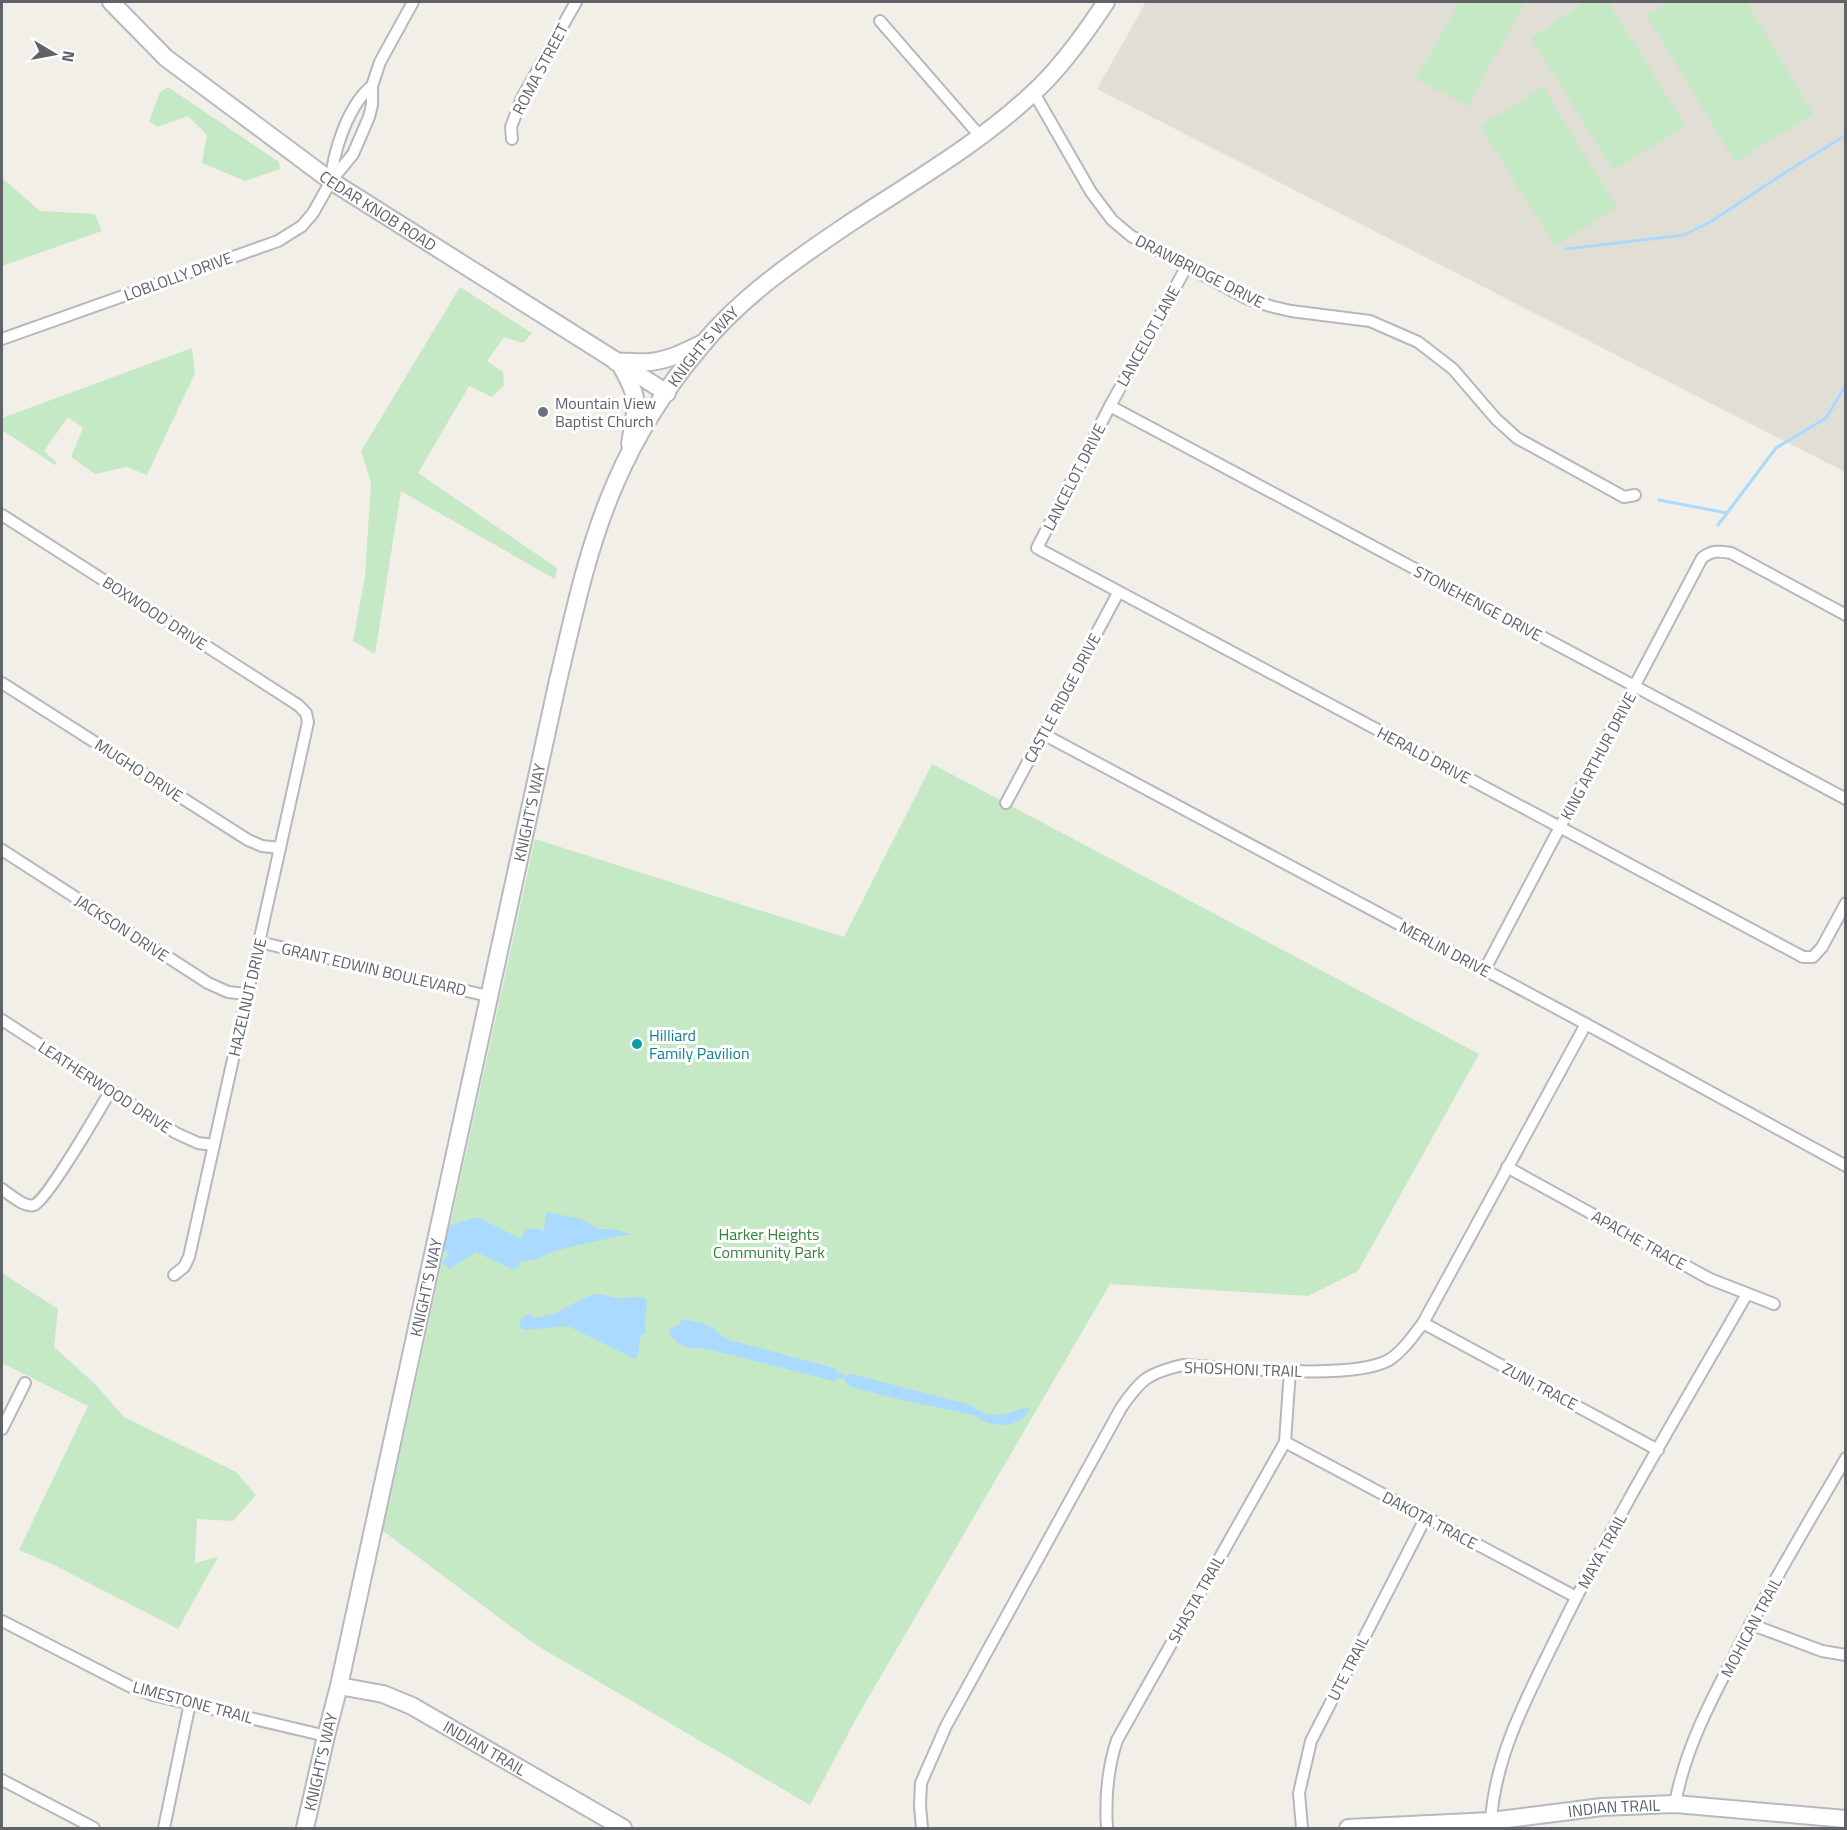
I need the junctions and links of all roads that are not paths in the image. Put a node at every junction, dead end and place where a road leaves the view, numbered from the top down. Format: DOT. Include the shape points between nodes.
graph roads {
  1 [pos="111,2"];
  2 [pos="412,2"];
  3 [pos="576,2"];
  4 [pos="1106,2"];
  5 [pos="880,21"];
  6 [pos="372,87"];
  7 [pos="1034,93"];
  8 [pos="980,136"];
  9 [pos="512,139"];
  10 [pos="331,181"];
  11 [pos="1187,266"];
  12 [pos="2,339"];
  13 [pos="702,344"];
  14 [pos="618,364"];
  15 [pos="667,393"];
  16 [pos="1110,406"];
  17 [pos="627,458"];
  18 [pos="1635,495"];
  19 [pos="2,515"];
  20 [pos="1037,548"];
  21 [pos="1118,592"];
  22 [pos="1845,615"];
  23 [pos="2,683"];
  24 [pos="1635,686"];
  25 [pos="306,713"];
  26 [pos="1043,734"];
  27 [pos="1845,799"];
  28 [pos="1006,803"];
  29 [pos="1560,827"];
  30 [pos="280,848"];
  31 [pos="2,850"];
  32 [pos="1845,903"];
  33 [pos="259,942"];
  34 [pos="1484,970"];
  35 [pos="247,994"];
  36 [pos="488,996"];
  37 [pos="2,1020"];
  38 [pos="1586,1024"];
  39 [pos="111,1090"];
  40 [pos="214,1145"];
  41 [pos="1845,1166"];
  42 [pos="1507,1167"];
  43 [pos="2,1189"];
  44 [pos="174,1275"];
  45 [pos="1747,1294"];
  46 [pos="1774,1304"];
  47 [pos="1423,1323"];
  48 [pos="1290,1370"];
  49 [pos="25,1383"];
  50 [pos="2,1429"];
  51 [pos="1284,1442"];
  52 [pos="1658,1450"];
  53 [pos="1845,1458"];
  54 [pos="1426,1517"];
  55 [pos="1576,1597"];
  56 [pos="2,1621"];
  57 [pos="1750,1624"];
  58 [pos="1845,1655"];
  59 [pos="339,1686"];
  60 [pos="190,1703"];
  61 [pos="326,1736"];
  62 [pos="2,1780"];
  63 [pos="1675,1804"];
  64 [pos="1845,1819"];
  65 [pos="1491,1821"];
  66 [pos="94,1828"];
  67 [pos="164,1828"];
  68 [pos="305,1828"];
  69 [pos="623,1828"];
  70 [pos="922,1828"];
  71 [pos="1107,1828"];
  72 [pos="1302,1828"];
  73 [pos="1348,1828"];
  1 -- 10 [label="main road, CEDAR KNOB ROAD" via="166,58"];
  2 -- 6 [label="street" via="380,62"];
  3 -- 9 [label="street, ROMA STREET" via="522,98 511,127"];
  4 -- 7 [label="main road, KNIGHT'S WAY"];
  5 -- 8 [label="street"];
  6 -- 10 [label="street" via="355,106 333,161"];
  6 -- 10 [label="street" via="372,105 359,142"];
  7 -- 8 [label="main road, KNIGHT'S WAY"];
  7 -- 11 [label="street, DRAWBRIDGE DRIVE" via="1091,192 1112,220 1131,236"];
  8 -- 13 [label="main road, KNIGHT'S WAY" via="781,272"];
  10 -- 12 [label="street, LOBLOLLY DRIVE" via="302,226 278,241"];
  10 -- 14 [label="main road, CEDAR KNOB ROAD"];
  11 -- 16 [label="street, LANCELOT LANE"];
  11 -- 18 [label="street, DRAWBRIDGE DRIVE" via="1246,298 1270,306 1370,321 1418,342 1453,369 1516,438 1624,497"];
  13 -- 14 [label="main road" via="664,360"];
  13 -- 15 [label="main road, KNIGHT'S WAY"];
  14 -- 15 [label="main road, CEDAR KNOB ROAD"];
  14 -- 17 [label="main road" via="633,387 637,406"];
  15 -- 17 [label="main road, KNIGHT'S WAY"];
  16 -- 20 [label="street, LANCELOT DRIVE"];
  16 -- 24 [label="street, STONEHENGE DRIVE"];
  17 -- 36 [label="main road, KNIGHT'S WAY" via="601,521 574,611"];
  19 -- 25 [label="street, BOXWOOD DRIVE"];
  20 -- 21 [label="street, HERALD DRIVE"];
  21 -- 26 [label="street, CASTLE RIDGE DRIVE"];
  21 -- 29 [label="street, HERALD DRIVE"];
  22 -- 24 [label="street, KING ARTHUR DRIVE" via="1731,554 1709,552 1702,558"];
  23 -- 30 [label="street, MUGHO DRIVE" via="248,840"];
  24 -- 27 [label="street, STONEHENGE DRIVE"];
  24 -- 29 [label="street, KING ARTHUR DRIVE"];
  25 -- 30 [label="street, HAZELNUT DRIVE" via="308,722"];
  26 -- 28 [label="street, CASTLE RIDGE DRIVE"];
  26 -- 34 [label="street, MERLIN DRIVE"];
  29 -- 32 [label="street, HERALD DRIVE" via="1803,957 1813,957 1822,947"];
  29 -- 34 [label="street, KING ARTHUR DRIVE"];
  30 -- 33 [label="street, HAZELNUT DRIVE"];
  31 -- 35 [label="street, JACKSON DRIVE" via="208,983 228,992"];
  33 -- 35 [label="street, HAZELNUT DRIVE"];
  33 -- 36 [label="street, GRANT EDWIN BOULEVARD"];
  34 -- 38 [label="street, MERLIN DRIVE"];
  35 -- 40 [label="street, HAZELNUT DRIVE"];
  36 -- 59 [label="main road, KNIGHT'S WAY"];
  37 -- 39 [label="street, LEATHERWOOD DRIVE"];
  38 -- 41 [label="street, MERLIN DRIVE"];
  38 -- 42 [label="street, SHOSHONI TRAIL"];
  39 -- 40 [label="street, LEATHERWOOD DRIVE" via="176,1133"];
  39 -- 43 [label="street" via="36,1204 26,1205"];
  40 -- 44 [label="street, HAZELNUT DRIVE" via="189,1257 184,1268"];
  42 -- 45 [label="street, APACHE TRACE" via="1710,1279"];
  42 -- 47 [label="street, SHOSHONI TRAIL"];
  45 -- 46 [label="street, APACHE TRACE"];
  45 -- 52 [label="street, MAYA TRAIL"];
  47 -- 48 [label="street, SHOSHONI TRAIL" via="1399,1352 1372,1367"];
  47 -- 52 [label="street, ZUNI TRACE"];
  48 -- 51 [label="street, SHASTA TRAIL"];
  48 -- 70 [label="street, SHOSHONI TRAIL" via="1183,1365 1149,1375 1135,1388 946,1726 921,1783"];
  49 -- 50 [label="street"];
  51 -- 54 [label="street, DAKOTA TRACE"];
  51 -- 71 [label="street, SHASTA TRAIL" via="1117,1740 1106,1784"];
  52 -- 55 [label="street, MAYA TRAIL"];
  53 -- 57 [label="street, MOHICAN TRAIL"];
  54 -- 55 [label="street, DAKOTA TRACE"];
  54 -- 72 [label="street, UTE TRAIL" via="1311,1741 1299,1793"];
  55 -- 65 [label="street, MAYA TRAIL" via="1526,1698 1494,1788"];
  56 -- 60 [label="street, LIMESTONE TRAIL" via="129,1686"];
  57 -- 58 [label="street" via="1822,1651"];
  57 -- 63 [label="street, MOHICAN TRAIL" via="1695,1738 1678,1783"];
  59 -- 61 [label="main road, KNIGHT'S WAY"];
  59 -- 69 [label="main road, INDIAN TRAIL" via="383,1694 412,1706"];
  60 -- 61 [label="street, LIMESTONE TRAIL"];
  60 -- 67 [label="street"];
  61 -- 68 [label="main road, KNIGHT'S WAY"];
  62 -- 66 [label="street"];
  63 -- 64 [label="main road, INDIAN TRAIL"];
  63 -- 65 [label="main road, INDIAN TRAIL" via="1602,1807"];
  65 -- 73 [label="main road, INDIAN TRAIL"];
}
